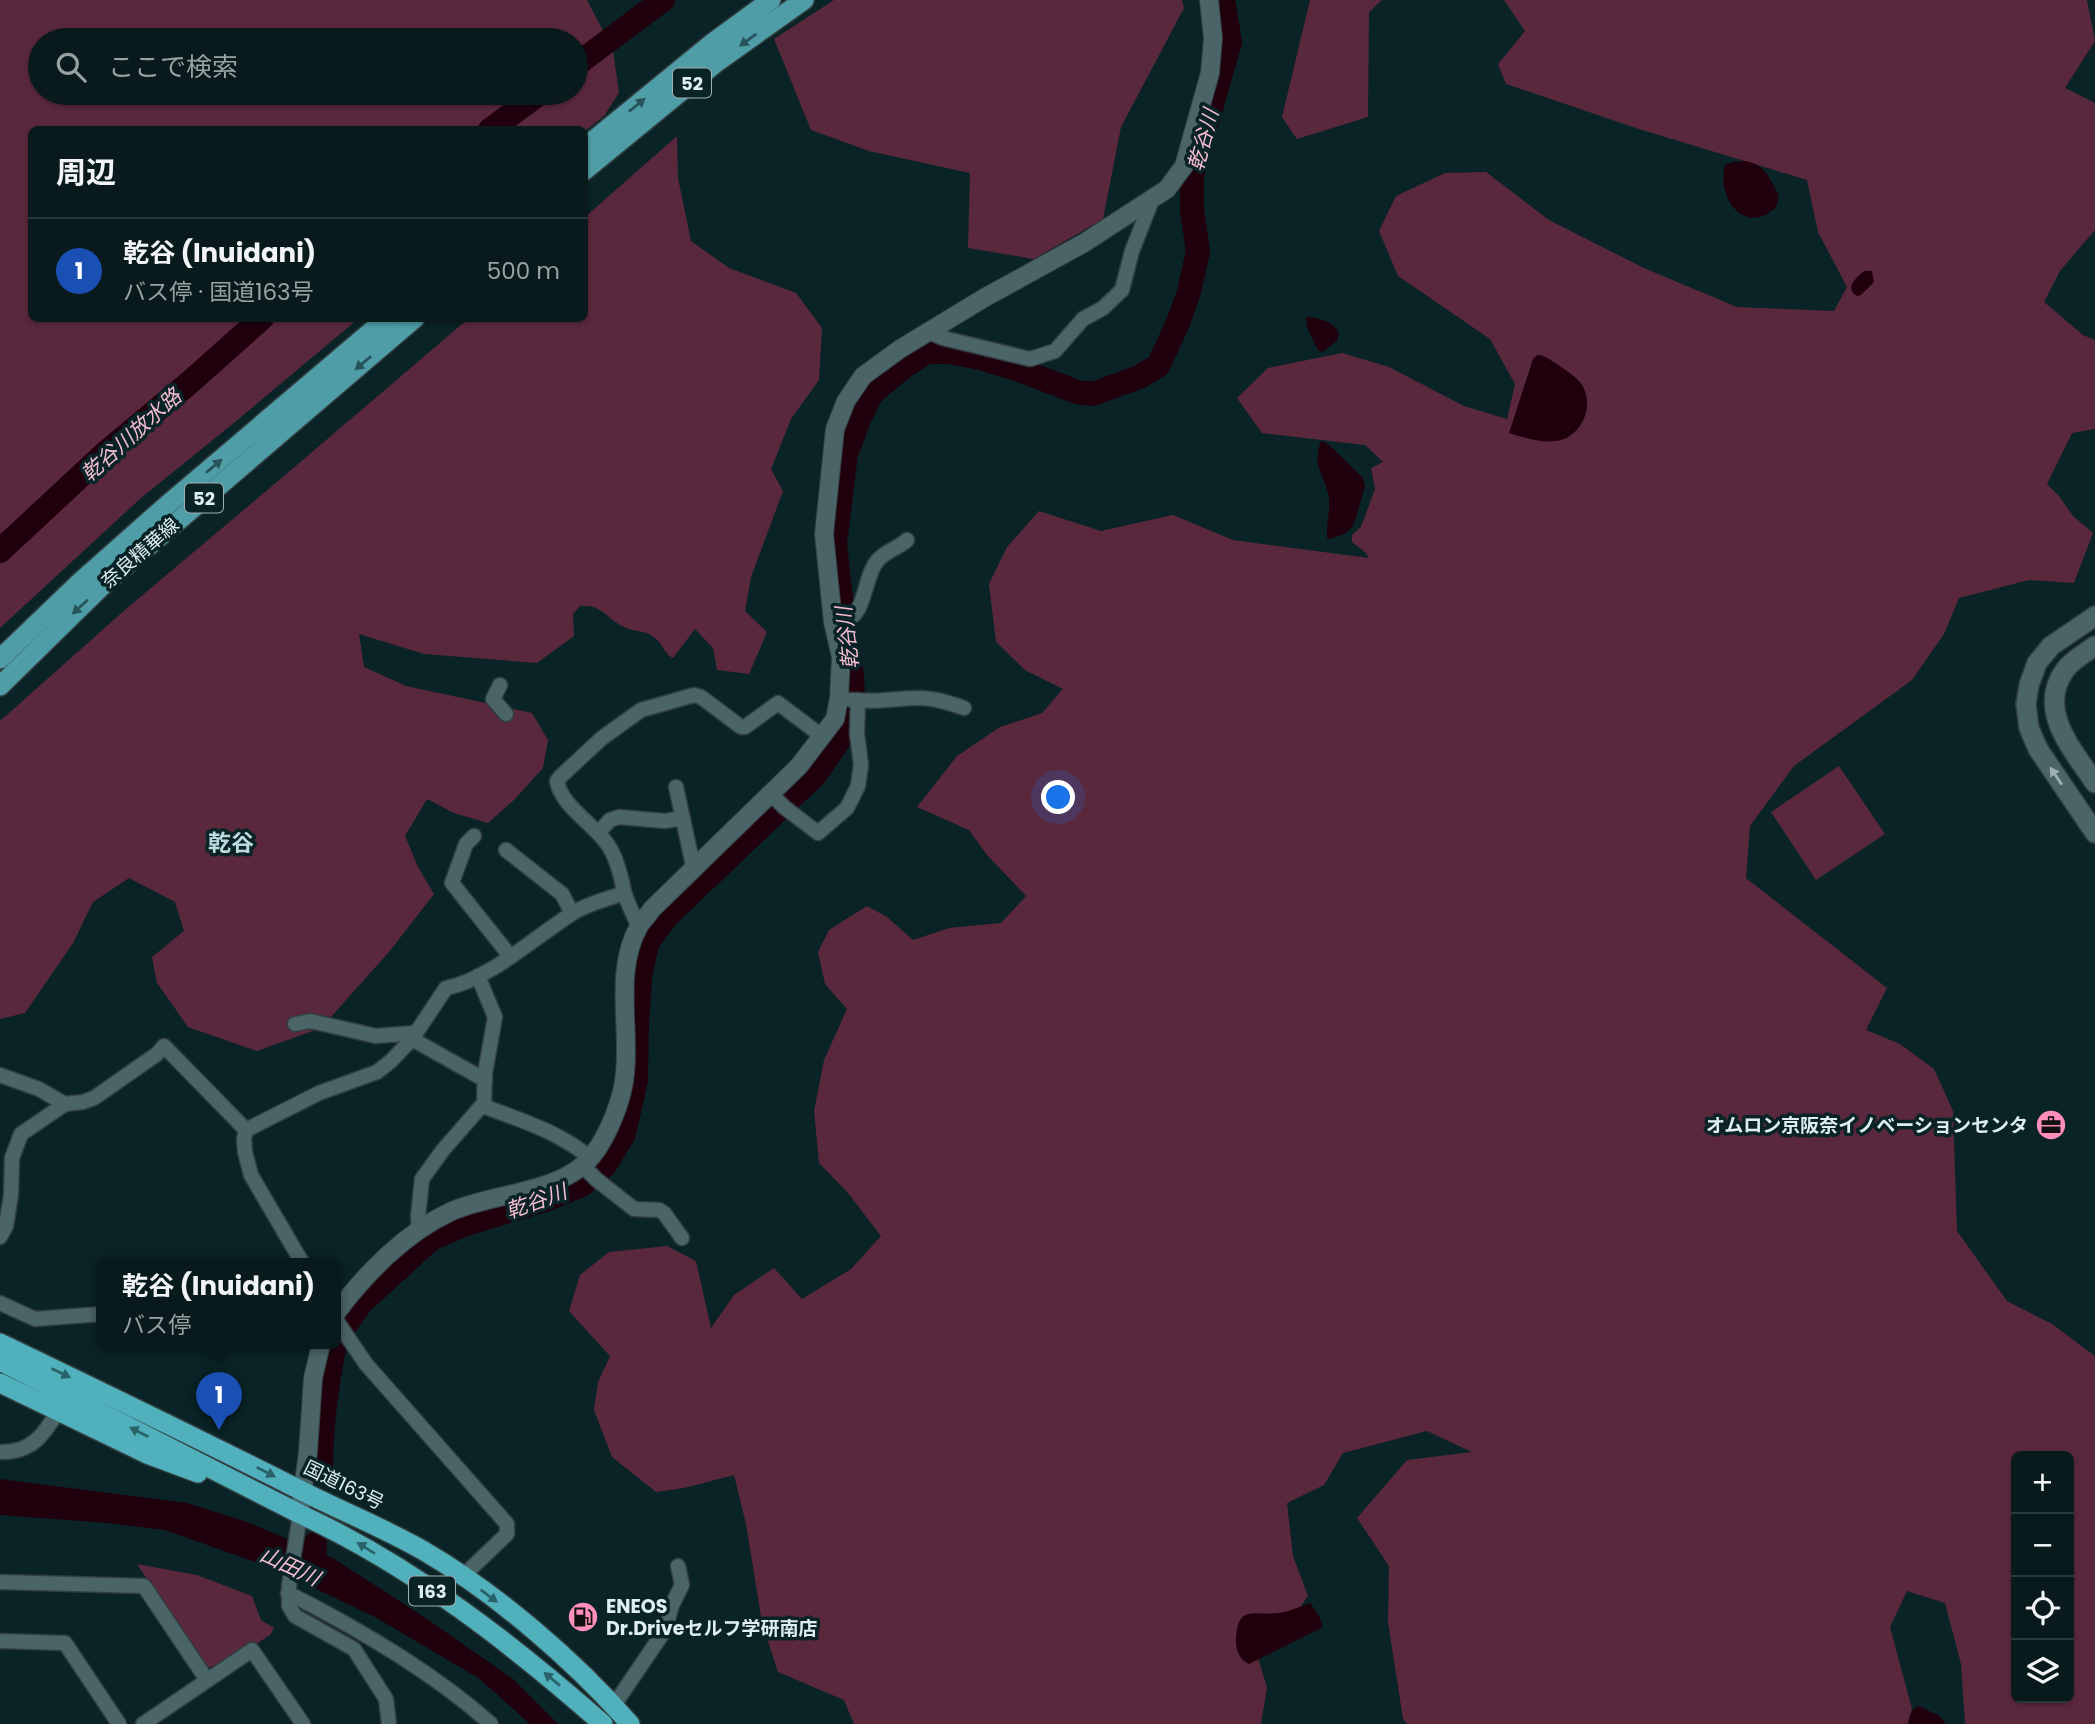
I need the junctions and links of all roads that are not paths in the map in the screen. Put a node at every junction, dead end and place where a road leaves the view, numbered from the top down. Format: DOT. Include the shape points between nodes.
graph roads {
  1 [pos="771,0"];
  2 [pos="804,0"];
  3 [pos="1209,0"];
  4 [pos="588,145"];
  5 [pos="588,168"];
  6 [pos="1152,200"];
  7 [pos="382,322"];
  8 [pos="410,322"];
  9 [pos="929,332"];
  10 [pos="907,540"];
  11 [pos="2095,616"];
  12 [pos="840,621"];
  13 [pos="2095,646"];
  14 [pos="0,659"];
  15 [pos="500,685"];
  16 [pos="0,686"];
  17 [pos="848,699"];
  18 [pos="964,708"];
  19 [pos="506,713"];
  20 [pos="823,737"];
  21 [pos="2095,783"];
  22 [pos="676,788"];
  23 [pos="778,800"];
  24 [pos="683,818"];
  25 [pos="599,832"];
  26 [pos="2095,833"];
  27 [pos="474,836"];
  28 [pos="506,849"];
  29 [pos="694,870"];
  30 [pos="624,893"];
  31 [pos="572,913"];
  32 [pos="639,927"];
  33 [pos="510,956"];
  34 [pos="478,976"];
  35 [pos="295,1024"];
  36 [pos="414,1036"];
  37 [pos="0,1075"];
  38 [pos="485,1080"];
  39 [pos="65,1104"];
  40 [pos="483,1106"];
  41 [pos="246,1130"];
  42 [pos="590,1168"];
  43 [pos="419,1231"];
  44 [pos="0,1237"];
  45 [pos="682,1238"];
  46 [pos="299,1258"];
  47 [pos="0,1303"];
  48 [pos="341,1306"];
  49 [pos="96,1314"];
  50 [pos="341,1327"];
  51 [pos="0,1343"];
  52 [pos="320,1349"];
  53 [pos="0,1361"];
  54 [pos="0,1383"];
  55 [pos="58,1411"];
  56 [pos="0,1452"];
  57 [pos="243,1485"];
  58 [pos="302,1491"];
  59 [pos="298,1522"];
  60 [pos="678,1566"];
  61 [pos="463,1576"];
  62 [pos="0,1582"];
  63 [pos="288,1589"];
  64 [pos="0,1641"];
  65 [pos="207,1680"];
  66 [pos="614,1705"];
  67 [pos="119,1724"];
  68 [pos="143,1724"];
  69 [pos="303,1724"];
  70 [pos="389,1724"];
  71 [pos="491,1724"];
  72 [pos="603,1724"];
  73 [pos="630,1724"];
  4 -- 1 [label="main road, 52, one-way"];
  2 -- 5 [label="main road, 52, one-way" via="717,62"];
  3 -- 6 [label="street" via="1210,74 1196,125 1184,166"];
  6 -- 9 [label="street"];
  6 -- 9 [label="street" via="1122,290 1083,319 1055,351 1030,359"];
  14 -- 7 [label="main road, 奈良精華線 / 52, one-way" via="79,582"];
  8 -- 16 [label="main road, 奈良精華線 / 52, one-way" via="102,586"];
  9 -- 12 [label="street" via="863,376 835,429 824,534"];
  10 -- 12 [label="street" via="875,563 859,610"];
  26 -- 11 [label="main road, one-way" via="2038,749 2026,705 2037,663 2051,646"];
  12 -- 17 [label="street"];
  13 -- 21 [label="main road" via="2066,669 2053,701 2061,732"];
  15 -- 19 [label="street" via="493,699"];
  17 -- 18 [label="street" via="934,699"];
  17 -- 20 [label="street"];
  17 -- 23 [label="street" via="861,765 860,780 847,808 818,833"];
  20 -- 23 [label="street"];
  20 -- 25 [label="street" via="778,703 745,727 698,695 641,710 602,738 557,781 572,807"];
  22 -- 24 [label="street"];
  23 -- 29 [label="street"];
  24 -- 25 [label="street" via="614,818"];
  24 -- 29 [label="street"];
  25 -- 30 [label="street" via="611,848"];
  27 -- 33 [label="street" via="466,844 452,883"];
  28 -- 31 [label="street" via="562,894"];
  29 -- 32 [label="street"];
  30 -- 31 [label="street"];
  30 -- 32 [label="street"];
  31 -- 33 [label="street"];
  32 -- 42 [label="street" via="625,983 625,1076 610,1129"];
  33 -- 34 [label="street"];
  34 -- 36 [label="street" via="446,988"];
  34 -- 38 [label="street" via="495,1017"];
  35 -- 36 [label="street" via="310,1021 376,1036"];
  36 -- 38 [label="street"];
  36 -- 41 [label="street" via="377,1072 319,1093"];
  37 -- 39 [label="street"];
  38 -- 40 [label="street"];
  39 -- 41 [label="street" via="94,1098 164,1046"];
  39 -- 44 [label="street" via="20,1134 12,1158 6,1226"];
  40 -- 42 [label="street" via="575,1145"];
  40 -- 43 [label="street" via="422,1179"];
  41 -- 46 [label="street" via="251,1175"];
  42 -- 43 [label="street" via="451,1212"];
  42 -- 45 [label="street" via="634,1209 664,1213"];
  43 -- 48 [label="street" via="374,1267"];
  47 -- 49 [label="street" via="35,1319"];
  50 -- 61 [label="street" via="366,1364 507,1524 507,1534"];
  51 -- 58 [label="highway, 国道163号 / 163, one-way"];
  52 -- 58 [label="street"];
  57 -- 53 [label="highway, 163, one-way"];
  54 -- 55 [label="highway"];
  55 -- 56 [label="street" via="44,1434 27,1447"];
  55 -- 57 [label="highway" via="147,1454"];
  57 -- 59 [label="highway, 163"];
  58 -- 59 [label="street"];
  58 -- 61 [label="highway, 国道163号 / 163" via="394,1535"];
  59 -- 63 [label="street"];
  72 -- 59 [label="highway, 163, one-way" via="464,1611 344,1535"];
  60 -- 66 [label="street" via="682,1585 665,1630"];
  61 -- 66 [label="highway, 国道163号 / 163, one-way" via="539,1634"];
  62 -- 65 [label="street" via="144,1586"];
  63 -- 70 [label="street" via="295,1616 354,1649 386,1699"];
  63 -- 71 [label="street" via="451,1691"];
  64 -- 67 [label="street" via="65,1643"];
  65 -- 68 [label="street"];
  65 -- 69 [label="street" via="252,1650"];
  66 -- 73 [label="highway, 国道163号 / 163"];
}
